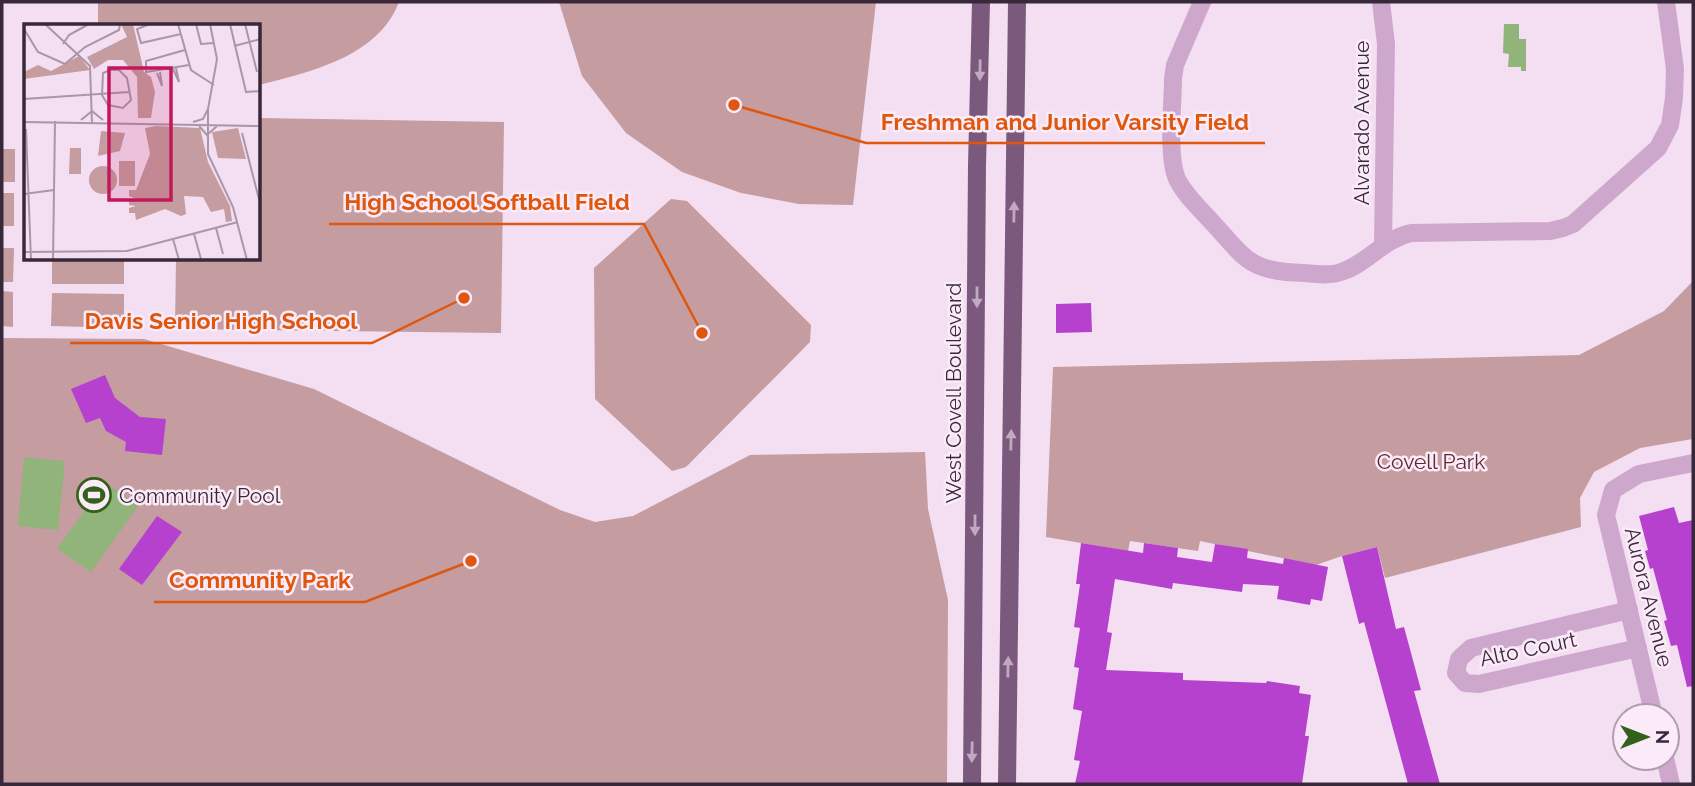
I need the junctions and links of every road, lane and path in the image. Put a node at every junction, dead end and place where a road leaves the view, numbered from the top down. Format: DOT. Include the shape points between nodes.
graph roads {
  1 [pos="981,2"];
  2 [pos="1017,2"];
  3 [pos="1202,2"];
  4 [pos="1381,2"];
  5 [pos="1666,2"];
  6 [pos="1383,245"];
  7 [pos="1693,463"];
  8 [pos="1629,610"];
  9 [pos="1638,648"];
  10 [pos="1651,702"];
  11 [pos="972,784"];
  12 [pos="1007,784"];
  1 -- 11 [label="main road, West Covell Boulevard, one-way"];
  12 -- 2 [label="main road, one-way"];
  3 -- 6 [label="street" via="1173,78 1172,162 1188,195 1246,259 1276,273 1340,273"];
  4 -- 6 [label="street, Alvarado Avenue" via="1386,44"];
  5 -- 6 [label="street" via="1675,69 1670,125 1658,148 1573,224 1550,231 1411,233"];
  7 -- 8 [label="street, Aurora Avenue" via="1639,474 1613,490 1606,515"];
  8 -- 9 [label="street, Aurora Avenue"];
  8 -- 9 [label="street, Alto Court" via="1471,648 1459,659 1456,673 1465,683 1479,684"];
  9 -- 10 [label="street, Aurora Avenue"];
}
